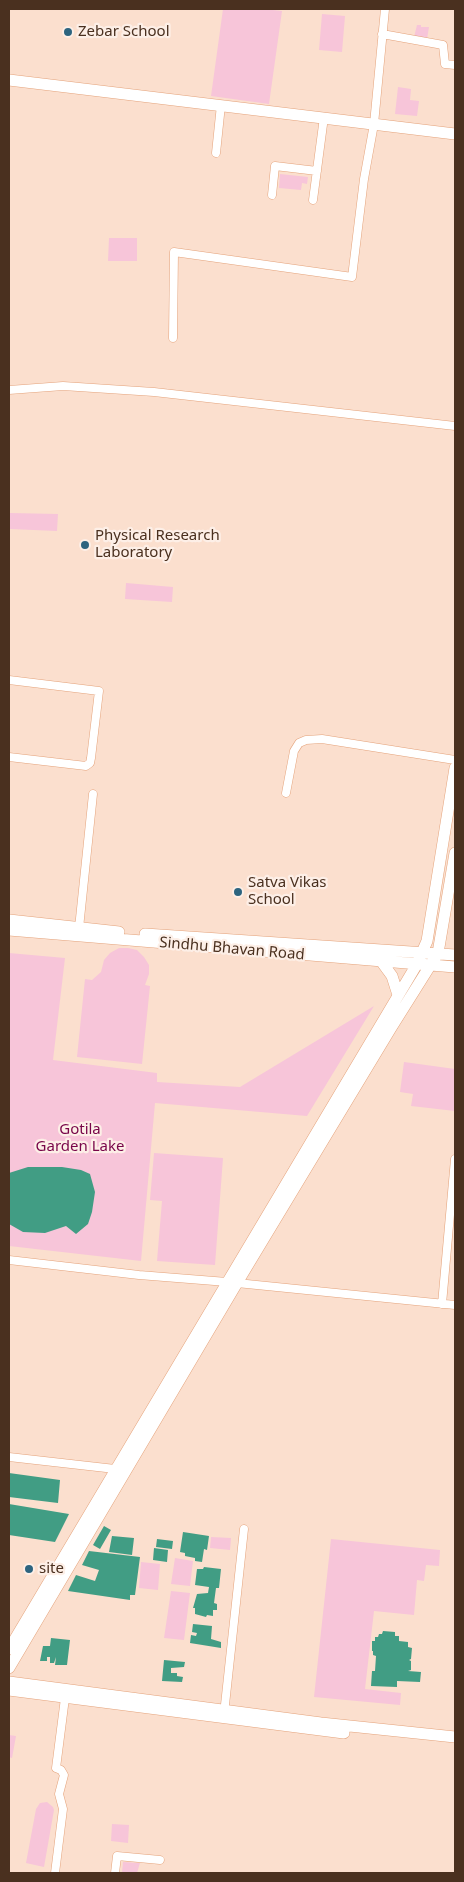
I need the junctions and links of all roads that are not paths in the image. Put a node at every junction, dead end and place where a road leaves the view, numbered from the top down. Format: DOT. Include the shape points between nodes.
graph roads {
  1 [pos="385,9"];
  2 [pos="382,34"];
  3 [pos="455,65"];
  4 [pos="9,80"];
  5 [pos="221,105"];
  6 [pos="324,117"];
  7 [pos="374,124"];
  8 [pos="455,134"];
  9 [pos="216,153"];
  10 [pos="317,170"];
  11 [pos="272,195"];
  12 [pos="312,200"];
  13 [pos="173,338"];
  14 [pos="9,390"];
  15 [pos="455,426"];
  16 [pos="9,680"];
  17 [pos="9,756"];
  18 [pos="455,760"];
  19 [pos="455,768"];
  20 [pos="286,793"];
  21 [pos="93,794"];
  22 [pos="455,853"];
  23 [pos="9,920"];
  24 [pos="79,928"];
  25 [pos="9,930"];
  26 [pos="423,952"];
  27 [pos="438,953"];
  28 [pos="455,955"];
  29 [pos="381,961"];
  30 [pos="417,964"];
  31 [pos="431,965"];
  32 [pos="455,967"];
  33 [pos="398,995"];
  34 [pos="455,1159"];
  35 [pos="9,1260"];
  36 [pos="232,1282"];
  37 [pos="442,1304"];
  38 [pos="455,1305"];
  39 [pos="9,1457"];
  40 [pos="115,1469"];
  41 [pos="244,1530"];
  42 [pos="9,1649"];
  43 [pos="9,1668"];
  44 [pos="9,1682"];
  45 [pos="9,1690"];
  46 [pos="65,1698"];
  47 [pos="224,1714"];
  48 [pos="455,1738"];
  49 [pos="455,1745"];
  50 [pos="160,1860"];
  51 [pos="55,1873"];
  52 [pos="115,1873"];
  1 -- 2 [label="street"];
  2 -- 3 [label="street" via="443,45 445,64"];
  2 -- 7 [label="street"];
  4 -- 5 [label="main road"];
  5 -- 6 [label="main road"];
  5 -- 9 [label="street"];
  6 -- 7 [label="main road"];
  6 -- 10 [label="street"];
  7 -- 8 [label="main road"];
  7 -- 13 [label="street" via="352,277 174,252"];
  10 -- 11 [label="street" via="275,166"];
  10 -- 12 [label="street"];
  14 -- 15 [label="street" via="63,386 154,392"];
  16 -- 17 [label="street" via="99,691 91,758 86,766"];
  18 -- 20 [label="street" via="331,740 306,740 294,751"];
  19 -- 26 [label="main road"];
  21 -- 24 [label="street"];
  22 -- 27 [label="main road"];
  23 -- 24 [label="main road, Sindhu Bhavan Road"];
  24 -- 26 [label="main road, Sindhu Bhavan Road"];
  25 -- 29 [label="main road, Sindhu Bhavan Road"];
  26 -- 27 [label="main road, Sindhu Bhavan Road"];
  26 -- 30 [label="main road"];
  27 -- 28 [label="main road, Sindhu Bhavan Road"];
  27 -- 31 [label="main road"];
  29 -- 30 [label="main road, Sindhu Bhavan Road"];
  29 -- 33 [label="main road" via="392,976"];
  30 -- 31 [label="main road, Sindhu Bhavan Road"];
  30 -- 33 [label="main road"];
  31 -- 32 [label="main road, Sindhu Bhavan Road"];
  31 -- 36 [label="main road"];
  33 -- 36 [label="main road"];
  34 -- 37 [label="street"];
  35 -- 36 [label="street"];
  36 -- 37 [label="street"];
  36 -- 40 [label="main road"];
  36 -- 43 [label="main road"];
  37 -- 38 [label="street"];
  39 -- 40 [label="street"];
  40 -- 42 [label="main road"];
  41 -- 47 [label="street"];
  44 -- 47 [label="main road"];
  45 -- 46 [label="main road"];
  46 -- 47 [label="main road"];
  46 -- 51 [label="street" via="56,1768 64,1775 59,1794 62,1809"];
  47 -- 48 [label="main road"];
  47 -- 49 [label="main road" via="318,1731"];
  50 -- 52 [label="street" via="117,1856"];
}
